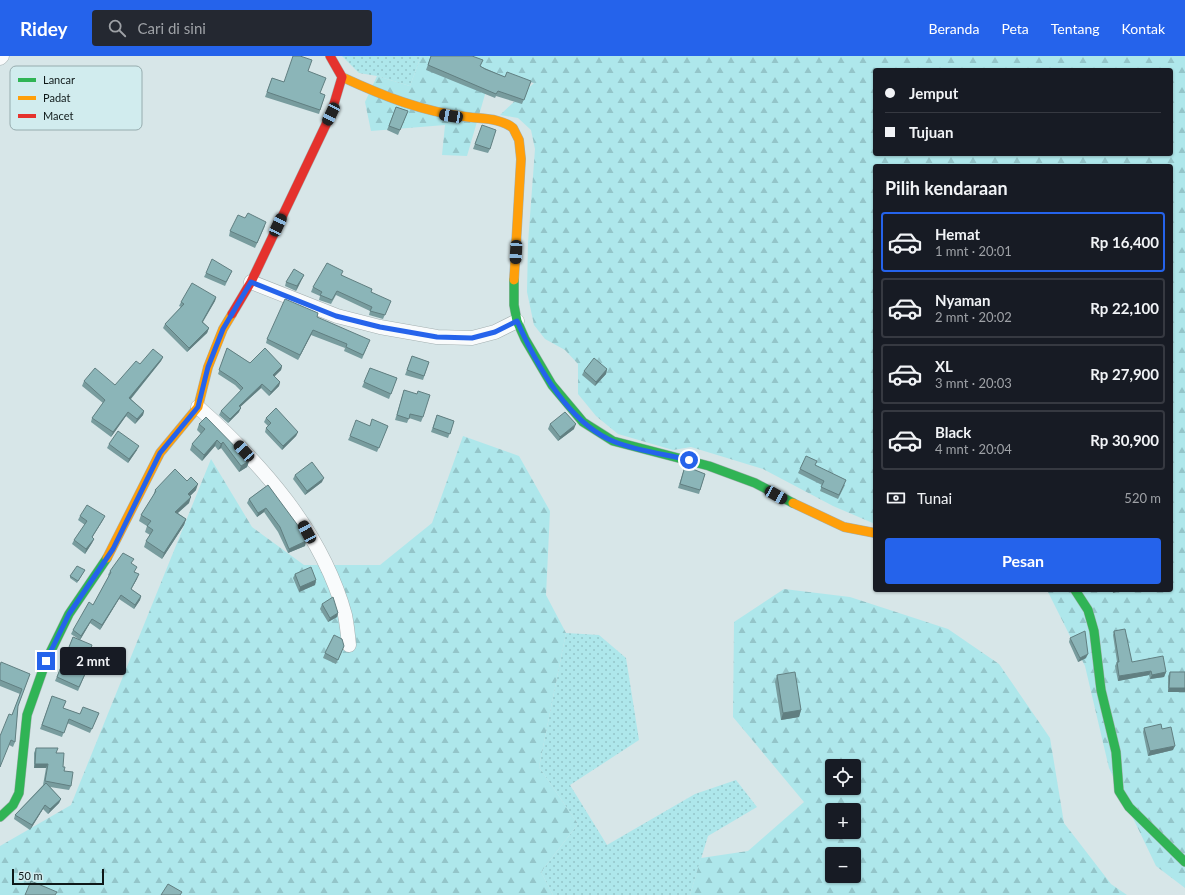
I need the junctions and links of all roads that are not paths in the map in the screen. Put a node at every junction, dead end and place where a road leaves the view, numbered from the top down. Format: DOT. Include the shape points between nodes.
graph roads {
  1 [pos="2,56"];
  2 [pos="330,56"];
  3 [pos="0,58"];
  4 [pos="342,77"];
  5 [pos="251,282"];
  6 [pos="517,321"];
  7 [pos="198,407"];
  8 [pos="873,533"];
  9 [pos="1077,592"];
  10 [pos="349,645"];
  11 [pos="0,817"];
  12 [pos="1185,862"];
  1 -- 3 [label="street"];
  2 -- 4 [label="street"];
  4 -- 5 [label="street" via="331,114"];
  4 -- 6 [label="street" via="415,107 458,117 501,122 516,132 521,159 514,282"];
  5 -- 6 [label="street" via="336,316 437,337 472,338 495,332"];
  5 -- 7 [label="street" via="223,329 208,367"];
  6 -- 8 [label="street" via="552,385 583,422 596,432 631,447 689,460 723,471 755,483 844,527"];
  7 -- 10 [label="street" via="234,439 300,519 337,592 345,616"];
  7 -- 11 [label="street" via="160,453 113,549 69,614 46,661 27,715 19,793 13,805"];
  9 -- 12 [label="street" via="1088,610 1094,630 1101,690 1116,752 1119,791 1129,807"];
}
